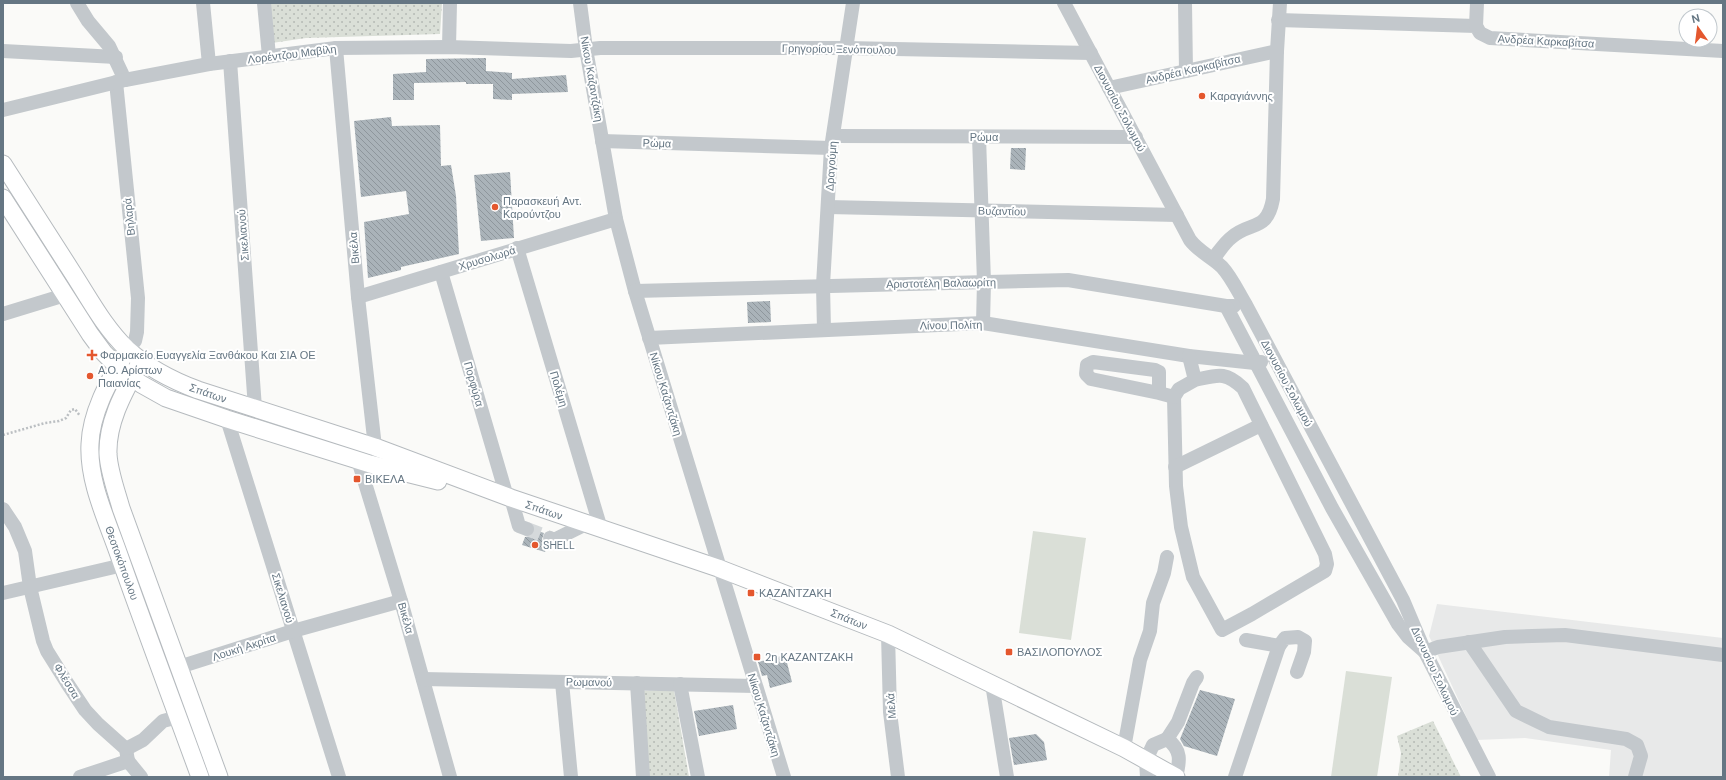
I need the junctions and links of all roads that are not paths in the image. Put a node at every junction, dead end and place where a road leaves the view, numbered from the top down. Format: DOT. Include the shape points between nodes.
graph roads {
  1 [pos="77,3"];
  2 [pos="203,3"];
  3 [pos="264,3"];
  4 [pos="450,3"];
  5 [pos="580,3"];
  6 [pos="853,3"];
  7 [pos="1064,3"];
  8 [pos="1185,3"];
  9 [pos="1280,3"];
  10 [pos="1477,3"];
  11 [pos="1278,20"];
  12 [pos="1476,26"];
  13 [pos="449,47"];
  14 [pos="336,48"];
  15 [pos="846,48"];
  16 [pos="586,49"];
  17 [pos="3,51"];
  18 [pos="1277,51"];
  19 [pos="1723,51"];
  20 [pos="1091,53"];
  21 [pos="270,56"];
  22 [pos="116,57"];
  23 [pos="230,61"];
  24 [pos="209,64"];
  25 [pos="1186,71"];
  26 [pos="120,81"];
  27 [pos="1109,88"];
  28 [pos="3,110"];
  29 [pos="979,137"];
  30 [pos="1136,137"];
  31 [pos="602,141"];
  32 [pos="832,142"];
  33 [pos="3,164"];
  34 [pos="3,198"];
  35 [pos="828,207"];
  36 [pos="981,211"];
  37 [pos="1176,215"];
  38 [pos="616,219"];
  39 [pos="517,248"];
  40 [pos="1213,259"];
  41 [pos="441,272"];
  42 [pos="984,282"];
  43 [pos="823,285"];
  44 [pos="635,291"];
  45 [pos="65,295"];
  46 [pos="358,297"];
  47 [pos="1246,305"];
  48 [pos="1226,306"];
  49 [pos="3,314"];
  50 [pos="983,323"];
  51 [pos="824,330"];
  52 [pos="649,338"];
  53 [pos="127,349"];
  54 [pos="1190,356"];
  55 [pos="140,360"];
  56 [pos="1275,360"];
  57 [pos="1255,363"];
  58 [pos="117,366"];
  59 [pos="132,378"];
  60 [pos="1195,380"];
  61 [pos="1159,393"];
  62 [pos="1174,397"];
  63 [pos="255,408"];
  64 [pos="227,419"];
  65 [pos="1261,424"];
  66 [pos="375,447"];
  67 [pos="358,460"];
  68 [pos="1175,466"];
  69 [pos="509,498"];
  70 [pos="3,509"];
  71 [pos="594,526"];
  72 [pos="527,529"];
  73 [pos="550,538"];
  74 [pos="1167,557"];
  75 [pos="123,565"];
  76 [pos="718,568"];
  77 [pos="30,587"];
  78 [pos="3,593"];
  79 [pos="401,601"];
  80 [pos="293,631"];
  81 [pos="888,634"];
  82 [pos="1246,640"];
  83 [pos="1469,642"];
  84 [pos="1279,646"];
  85 [pos="1425,652"];
  86 [pos="1723,655"];
  87 [pos="179,668"];
  88 [pos="1297,672"];
  89 [pos="1197,677"];
  90 [pos="423,679"];
  91 [pos="562,682"];
  92 [pos="637,683"];
  93 [pos="680,684"];
  94 [pos="992,684"];
  95 [pos="755,686"];
  96 [pos="178,717"];
  97 [pos="1167,739"];
  98 [pos="1124,748"];
  99 [pos="127,755"];
  100 [pos="1146,760"];
  101 [pos="80,777"];
  102 [pos="141,777"];
  103 [pos="200,777"];
  104 [pos="219,777"];
  105 [pos="339,777"];
  106 [pos="450,777"];
  107 [pos="571,777"];
  108 [pos="643,777"];
  109 [pos="698,777"];
  110 [pos="784,777"];
  111 [pos="898,777"];
  112 [pos="1007,777"];
  113 [pos="1147,777"];
  114 [pos="1176,777"];
  115 [pos="1235,777"];
  116 [pos="1488,777"];
  117 [pos="1635,777"];
  1 -- 22 [label="street, Βηλαρά"];
  2 -- 24 [label="street"];
  3 -- 21 [label="street"];
  4 -- 13 [label="street"];
  5 -- 16 [label="street, Νίκου Καζαντζάκη"];
  6 -- 15 [label="street, Δραγούμη"];
  7 -- 20 [label="street, Διονυσίου Σολωμού"];
  8 -- 25 [label="street"];
  9 -- 11 [label="street"];
  10 -- 12 [label="street"];
  11 -- 12 [label="street"];
  11 -- 18 [label="street"];
  12 -- 19 [label="street, Ανδρέα Καρκαβίτσα" via="1480,34 1490,38"];
  13 -- 14 [label="street, Λορέντζου Μαβίλη"];
  13 -- 16 [label="street, Λορέντζου Μαβίλη" via="571,51"];
  14 -- 21 [label="street, Λορέντζου Μαβίλη"];
  14 -- 46 [label="street, Βικέλα"];
  15 -- 16 [label="street, Γρηγορίου Ξενόπουλου"];
  15 -- 20 [label="street, Γρηγορίου Ξενόπουλου"];
  15 -- 32 [label="street, Δραγούμη"];
  16 -- 31 [label="street, Νίκου Καζαντζάκη"];
  17 -- 22 [label="street"];
  18 -- 25 [label="street, Ανδρέα Καρκαβίτσα"];
  18 -- 40 [label="street" via="1272,208 1265,220 1232,237"];
  20 -- 27 [label="street, Διονυσίου Σολωμού"];
  21 -- 23 [label="street, Λορέντζου Μαβίλη"];
  22 -- 26 [label="street, Βηλαρά"];
  23 -- 24 [label="street, Λορέντζου Μαβίλη"];
  23 -- 63 [label="street, Σικελιανού"];
  24 -- 26 [label="street, Λορέντζου Μαβίλη"];
  25 -- 27 [label="street, Ανδρέα Καρκαβίτσα"];
  26 -- 28 [label="street, Λορέντζου Μαβίλη"];
  26 -- 53 [label="street, Βηλαρά" via="138,298 137,332 135,341"];
  27 -- 30 [label="street, Διονυσίου Σολωμού"];
  29 -- 30 [label="street, Ρώμα"];
  29 -- 32 [label="street, Ρώμα"];
  29 -- 36 [label="street"];
  30 -- 37 [label="street, Διονυσίου Σολωμού"];
  31 -- 32 [label="street, Ρώμα"];
  31 -- 38 [label="street, Νίκου Καζαντζάκη"];
  32 -- 35 [label="street, Δραγούμη"];
  33 -- 53 [label="main road, Σπάτων" via="105,323"];
  34 -- 45 [label="main road, Σπάτων"];
  35 -- 36 [label="street, Βυζαντίου"];
  35 -- 43 [label="street, Δραγούμη"];
  36 -- 37 [label="street, Βυζαντίου"];
  36 -- 42 [label="street"];
  37 -- 40 [label="street, Διονυσίου Σολωμού" via="1195,247"];
  38 -- 39 [label="street, Χρυσολωρά"];
  38 -- 44 [label="street, Νίκου Καζαντζάκη"];
  39 -- 41 [label="street, Χρυσολωρά"];
  39 -- 71 [label="street, Πολέμη"];
  40 -- 47 [label="street, Διονυσίου Σολωμού" via="1228,274"];
  41 -- 46 [label="street, Χρυσολωρά"];
  41 -- 69 [label="street, Πορφύρα"];
  42 -- 43 [label="street, Αριστοτέλη Βαλαωρίτη"];
  42 -- 48 [label="street, Αριστοτέλη Βαλαωρίτη" via="1068,280"];
  42 -- 50 [label="street"];
  43 -- 44 [label="street, Αριστοτέλη Βαλαωρίτη"];
  43 -- 51 [label="street, Δραγούμη"];
  44 -- 52 [label="street, Νίκου Καζαντζάκη"];
  45 -- 49 [label="street"];
  45 -- 58 [label="main road, Σπάτων" via="90,334"];
  46 -- 66 [label="street, Βικέλα"];
  47 -- 48 [label="street, Αριστοτέλη Βαλαωρίτη"];
  47 -- 56 [label="street, Διονυσίου Σολωμού"];
  48 -- 57 [label="street"];
  50 -- 51 [label="street, Λίνου Πολίτη"];
  50 -- 54 [label="street, Λίνου Πολίτη"];
  51 -- 52 [label="street, Λίνου Πολίτη"];
  52 -- 76 [label="street, Νίκου Καζαντζάκη"];
  53 -- 55 [label="main road, Σπάτων"];
  53 -- 58 [label="main road, Θεοτοκόπουλου"];
  54 -- 57 [label="street, Λίνου Πολίτη"];
  54 -- 60 [label="street"];
  55 -- 59 [label="main road, Θεοτοκόπουλου"];
  55 -- 63 [label="main road, Σπάτων" via="176,382"];
  56 -- 57 [label="street, Λίνου Πολίτη"];
  56 -- 85 [label="street, Διονυσίου Σολωμού" via="1402,600"];
  57 -- 85 [label="street" via="1332,508 1398,624"];
  58 -- 59 [label="main road, Σπάτων"];
  58 -- 75 [label="main road, Θεοτοκόπουλου" via="96,411 90,454 95,484"];
  59 -- 64 [label="main road, Σπάτων" via="160,395"];
  59 -- 87 [label="main road, Θεοτοκόπουλου" via="110,432 110,466 121,508"];
  60 -- 62 [label="street" via="1179,389"];
  60 -- 65 [label="street" via="1220,375 1234,379 1243,388"];
  61 -- 61 [label="street" via="1160,377 1159,372 1155,370 1093,362 1087,365 1086,374 1091,379"];
  61 -- 62 [label="street"];
  62 -- 68 [label="street"];
  63 -- 66 [label="main road, Σπάτων"];
  64 -- 67 [label="main road, Σπάτων"];
  64 -- 80 [label="street, Σικελιανού"];
  65 -- 68 [label="street"];
  65 -- 68 [label="street" via="1325,554 1327,564 1325,571 1222,630 1193,577 1181,527"];
  66 -- 69 [label="main road, Σπάτων"];
  67 -- 69 [label="main road, Σπάτων"];
  67 -- 79 [label="street, Βικέλα"];
  69 -- 71 [label="main road, Σπάτων"];
  69 -- 72 [label="street, Πορφύρα" via="519,526"];
  70 -- 77 [label="street, Φλέσσα" via="15,527 25,551"];
  71 -- 73 [label="street" via="554,540"];
  71 -- 76 [label="main road, Σπάτων"];
  74 -- 98 [label="street" via="1153,603 1150,632 1140,660"];
  75 -- 77 [label="street"];
  75 -- 96 [label="main road, Θεοτοκόπουλου"];
  76 -- 81 [label="main road, Σπάτων"];
  76 -- 95 [label="street, Νίκου Καζαντζάκη"];
  77 -- 78 [label="street"];
  77 -- 99 [label="street, Φλέσσα" via="47,651 85,710"];
  79 -- 80 [label="street, Λουκή Ακρίτα"];
  79 -- 90 [label="street, Βικέλα"];
  80 -- 87 [label="street, Λουκή Ακρίτα"];
  80 -- 105 [label="street, Σικελιανού"];
  81 -- 94 [label="main road, Σπάτων"];
  81 -- 111 [label="street, Μελά" via="890,712"];
  82 -- 84 [label="street"];
  83 -- 85 [label="street"];
  83 -- 86 [label="street" via="1506,637 1566,635"];
  83 -- 117 [label="street" via="1516,711 1549,727 1626,739 1637,745 1641,756"];
  84 -- 88 [label="street" via="1286,638 1298,637 1304,641 1304,652"];
  84 -- 115 [label="street"];
  85 -- 116 [label="street, Διονυσίου Σολωμού"];
  87 -- 104 [label="main road, Θεοτοκόπουλου"];
  89 -- 97 [label="street" via="1178,722"];
  90 -- 91 [label="street, Ρωμανού"];
  90 -- 106 [label="street, Βικέλα"];
  91 -- 92 [label="street, Ρωμανού"];
  91 -- 107 [label="street"];
  92 -- 93 [label="street, Ρωμανού"];
  92 -- 108 [label="street"];
  93 -- 95 [label="street, Ρωμανού"];
  93 -- 109 [label="street"];
  94 -- 98 [label="main road, Σπάτων"];
  94 -- 112 [label="street"];
  95 -- 110 [label="street, Νίκου Καζαντζάκη"];
  96 -- 99 [label="street" via="163,721"];
  96 -- 103 [label="main road, Θεοτοκόπουλου"];
  97 -- 100 [label="street" via="1153,745"];
  97 -- 114 [label="street" via="1179,752 1180,764"];
  98 -- 100 [label="main road, Σπάτων"];
  99 -- 101 [label="street"];
  99 -- 102 [label="street, Φλέσσα"];
  100 -- 113 [label="street"];
  100 -- 114 [label="main road, Σπάτων"];
}
